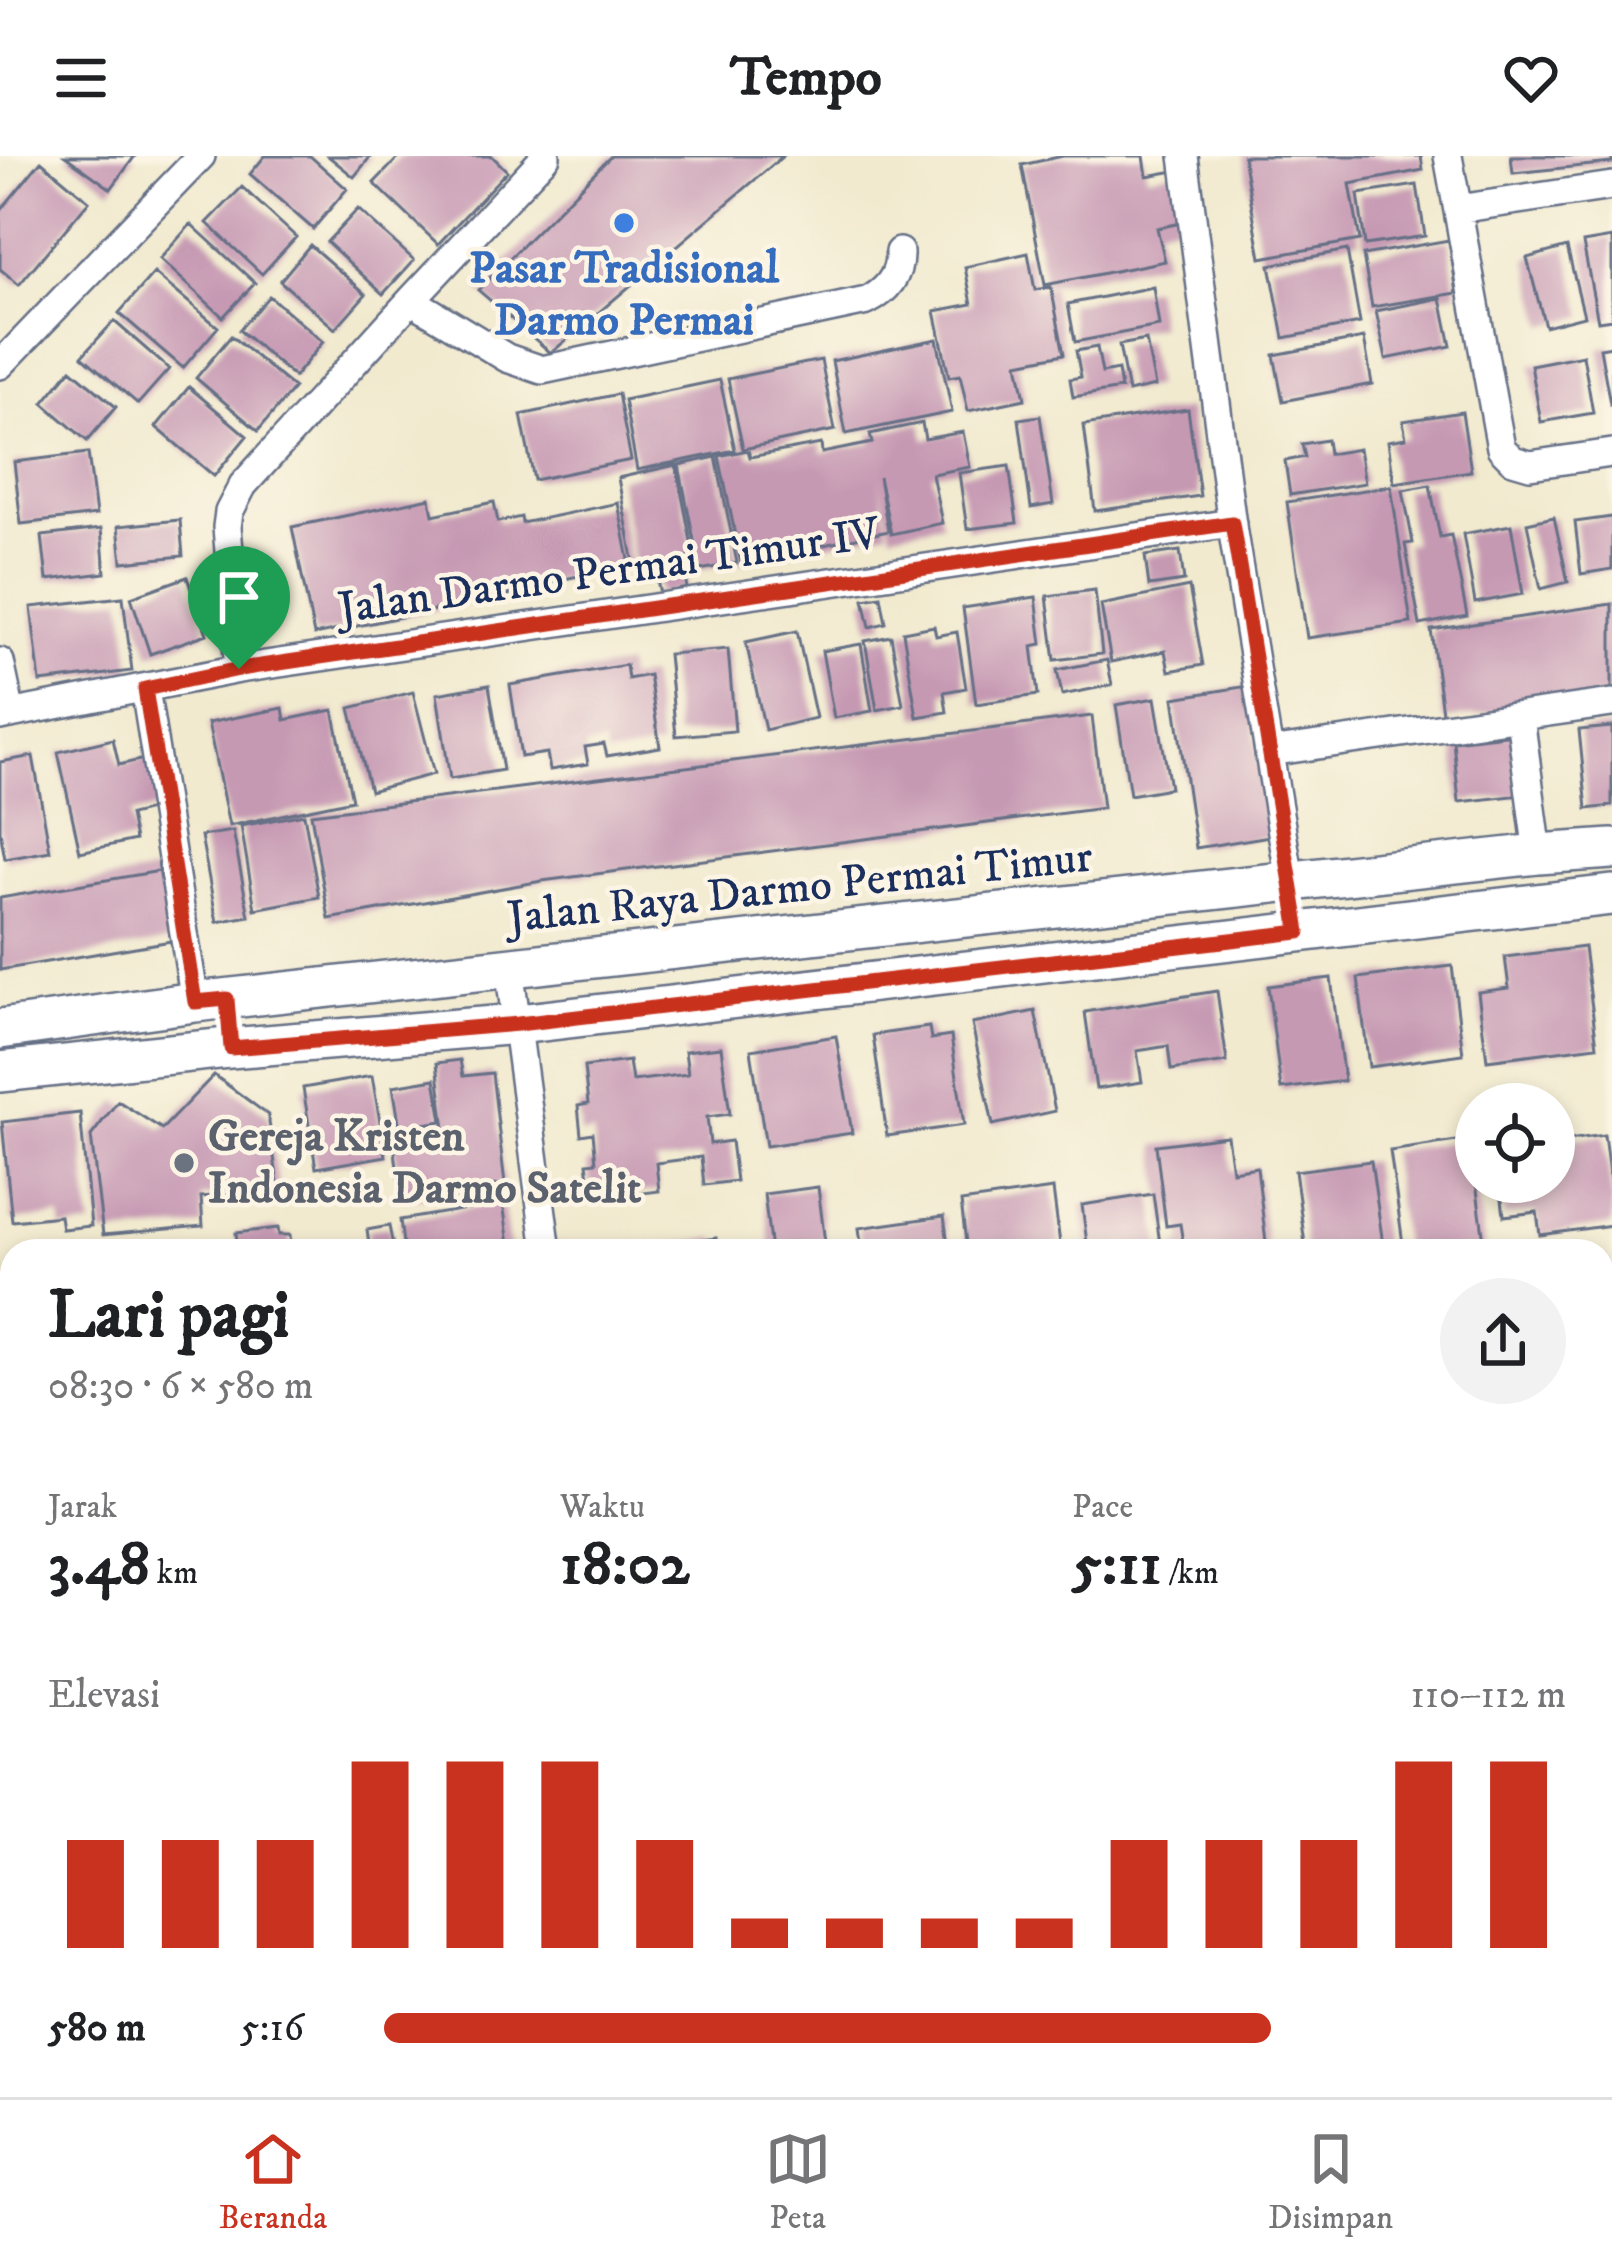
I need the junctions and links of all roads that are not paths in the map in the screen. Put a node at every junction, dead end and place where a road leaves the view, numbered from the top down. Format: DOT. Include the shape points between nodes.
graph roads {
  1 [pos="201,156"];
  2 [pos="546,156"];
  3 [pos="1184,156"];
  4 [pos="1448,156"];
  5 [pos="1612,186"];
  6 [pos="1458,209"];
  7 [pos="899,252"];
  8 [pos="410,300"];
  9 [pos="0,365"];
  10 [pos="1612,453"];
  11 [pos="1232,523"];
  12 [pos="0,662"];
  13 [pos="239,669"];
  14 [pos="145,689"];
  15 [pos="1612,703"];
  16 [pos="6,715"];
  17 [pos="1520,717"];
  18 [pos="1269,752"];
  19 [pos="1612,848"];
  20 [pos="1538,854"];
  21 [pos="1290,881"];
  22 [pos="1612,895"];
  23 [pos="1299,932"];
  24 [pos="509,967"];
  25 [pos="211,1000"];
  26 [pos="64,1021"];
  27 [pos="518,1024"];
  28 [pos="0,1029"];
  29 [pos="231,1048"];
  30 [pos="70,1065"];
  31 [pos="0,1072"];
  32 [pos="545,1239"];
  1 -- 9 [label="street"];
  2 -- 8 [label="street"];
  3 -- 11 [label="street"];
  4 -- 6 [label="street"];
  5 -- 6 [label="street"];
  6 -- 10 [label="street" via="1501,448 1530,465"];
  7 -- 8 [label="street" via="892,281 867,301 542,370"];
  8 -- 13 [label="street" via="235,498 228,542"];
  11 -- 13 [label="street, Jalan Darmo Permai Timur IV"];
  11 -- 18 [label="street"];
  12 -- 16 [label="street"];
  13 -- 14 [label="street, Jalan Darmo Permai Timur IV"];
  14 -- 16 [label="street, Jalan Darmo Permai Timur IV"];
  14 -- 25 [label="street"];
  15 -- 17 [label="street"];
  17 -- 18 [label="street"];
  17 -- 20 [label="street"];
  18 -- 21 [label="street"];
  19 -- 20 [label="main road, Jalan Raya Darmo Permai Timur"];
  20 -- 21 [label="main road, Jalan Raya Darmo Permai Timur"];
  21 -- 23 [label="main road"];
  21 -- 24 [label="main road, Jalan Raya Darmo Permai Timur"];
  22 -- 23 [label="main road"];
  23 -- 27 [label="main road"];
  24 -- 25 [label="main road, Jalan Raya Darmo Permai Timur"];
  24 -- 27 [label="street"];
  25 -- 26 [label="main road, Jalan Raya Darmo Permai Timur"];
  25 -- 29 [label="main road"];
  26 -- 28 [label="main road, Jalan Raya Darmo Permai Timur"];
  26 -- 30 [label="main road"];
  27 -- 29 [label="main road"];
  27 -- 32 [label="street"];
  29 -- 30 [label="main road"];
  30 -- 31 [label="main road"];
}
